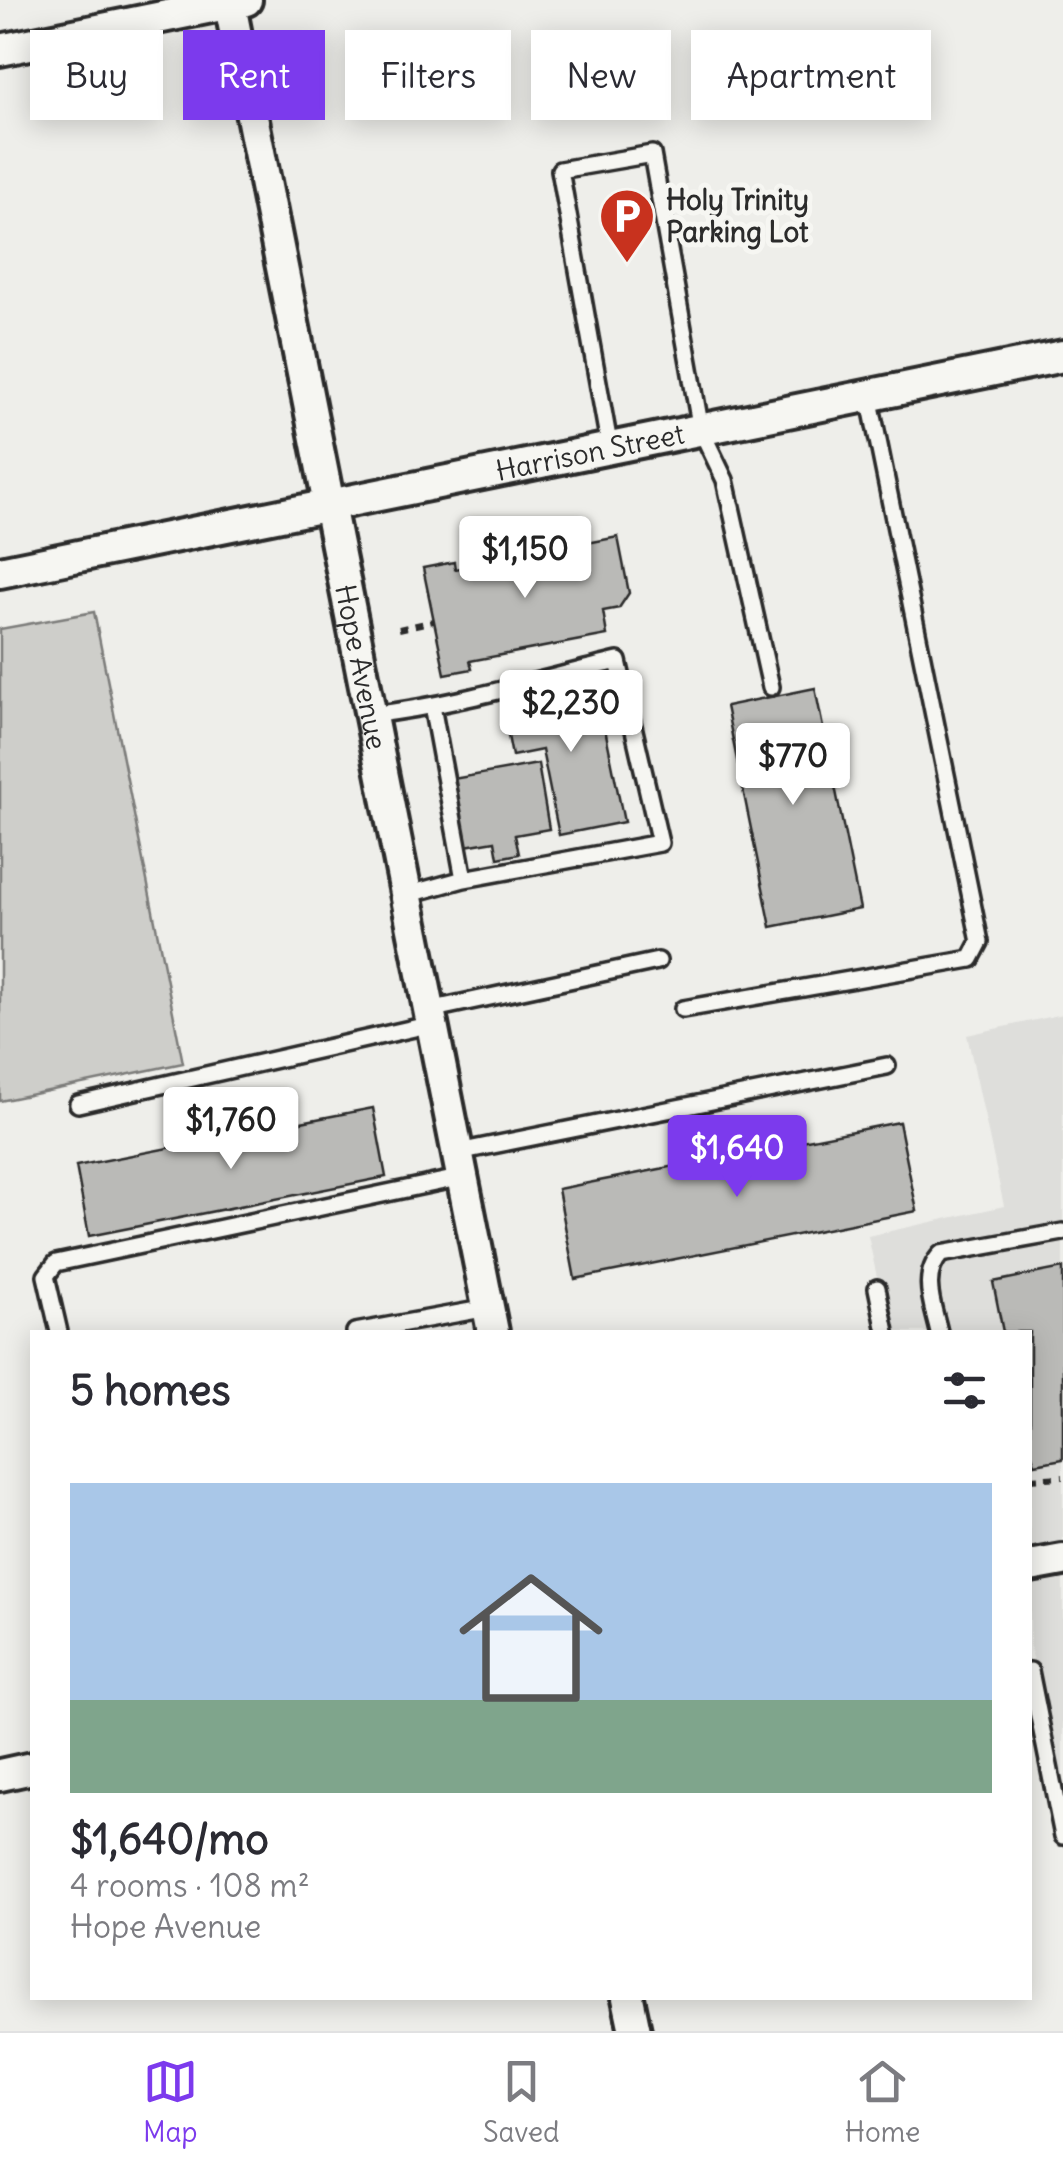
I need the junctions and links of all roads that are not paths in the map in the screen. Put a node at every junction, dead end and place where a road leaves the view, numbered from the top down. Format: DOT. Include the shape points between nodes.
graph roads {
  1 [pos="235,1"];
  2 [pos="0,50"];
  3 [pos="1063,356"];
  4 [pos="869,396"];
  5 [pos="701,430"];
  6 [pos="610,448"];
  7 [pos="329,506"];
  8 [pos="0,572"];
  9 [pos="771,686"];
  10 [pos="432,706"];
  11 [pos="370,715"];
  12 [pos="464,880"];
  13 [pos="406,895"];
  14 [pos="658,960"];
  15 [pos="683,1009"];
  16 [pos="430,1017"];
  17 [pos="887,1066"];
  18 [pos="78,1104"];
  19 [pos="460,1165"];
  20 [pos="1063,1232"];
  21 [pos="876,1288"];
  22 [pos="491,1320"];
  23 [pos="59,1330"];
  24 [pos="378,1330"];
  25 [pos="886,1330"];
  26 [pos="939,1330"];
  27 [pos="1063,1560"];
  28 [pos="1032,1566"];
  29 [pos="1032,1681"];
  30 [pos="30,1768"];
  31 [pos="0,1775"];
  32 [pos="1063,1836"];
  33 [pos="628,2000"];
  34 [pos="635,2031"];
  1 -- 2 [label="street"];
  1 -- 7 [label="street, Hope Avenue"];
  3 -- 4 [label="street, Harrison Street"];
  4 -- 5 [label="street, Harrison Street"];
  4 -- 15 [label="lane" via="980,942 971,959"];
  5 -- 6 [label="street, Harrison Street"];
  5 -- 6 [label="lane" via="652,154 560,170"];
  5 -- 9 [label="lane" via="725,480"];
  6 -- 7 [label="street, Harrison Street"];
  7 -- 8 [label="street, Harrison Street"];
  7 -- 11 [label="street, Hope Avenue"];
  10 -- 11 [label="lane"];
  10 -- 12 [label="lane"];
  10 -- 12 [label="lane" via="618,661 660,843"];
  11 -- 13 [label="street, Hope Avenue"];
  12 -- 13 [label="lane"];
  13 -- 16 [label="street, Hope Avenue"];
  14 -- 16 [label="lane"];
  16 -- 18 [label="lane"];
  16 -- 19 [label="street, Hope Avenue"];
  17 -- 19 [label="lane"];
  19 -- 22 [label="street, Hope Avenue"];
  19 -- 23 [label="lane" via="56,1263 46,1276"];
  20 -- 26 [label="lane" via="941,1254 928,1278"];
  21 -- 25 [label="lane"];
  22 -- 24 [label="lane"];
  27 -- 28 [label="street"];
  29 -- 32 [label="lane"];
  30 -- 31 [label="street"];
  33 -- 34 [label="street"];
}
